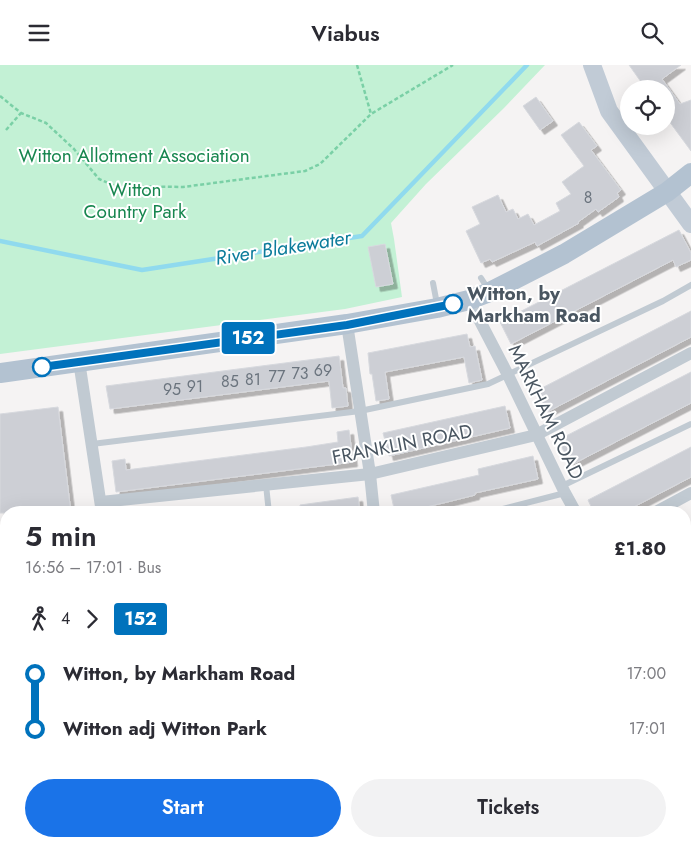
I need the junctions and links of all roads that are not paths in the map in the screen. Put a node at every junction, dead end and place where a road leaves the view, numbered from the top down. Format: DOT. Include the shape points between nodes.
graph roads {
  1 [pos="592,65"];
  2 [pos="691,173"];
  3 [pos="667,192"];
  4 [pos="691,224"];
  5 [pos="433,283"];
  6 [pos="691,285"];
  7 [pos="469,300"];
  8 [pos="437,308"];
  9 [pos="347,325"];
  10 [pos="691,353"];
  11 [pos="79,361"];
  12 [pos="0,373"];
  13 [pos="508,375"];
  14 [pos="360,411"];
  15 [pos="691,424"];
  16 [pos="536,435"];
  17 [pos="92,445"];
  18 [pos="370,474"];
  19 [pos="266,485"];
  20 [pos="563,489"];
  21 [pos="691,493"];
  22 [pos="101,506"];
  23 [pos="108,506"];
  24 [pos="268,506"];
  25 [pos="373,506"];
  26 [pos="509,506"];
  27 [pos="572,506"];
  28 [pos="667,506"];
  1 -- 3 [label="main road" via="610,111"];
  2 -- 3 [label="main road"];
  3 -- 4 [label="main road"];
  3 -- 7 [label="main road" via="564,254 485,285"];
  5 -- 8 [label="lane"];
  6 -- 13 [label="lane"];
  7 -- 8 [label="main road"];
  7 -- 13 [label="street, MARKHAM ROAD"];
  8 -- 9 [label="main road"];
  9 -- 11 [label="main road"];
  9 -- 14 [label="street"];
  10 -- 16 [label="street, FRANKLIN ROAD"];
  11 -- 12 [label="main road"];
  11 -- 17 [label="street"];
  13 -- 14 [label="lane" via="488,384"];
  13 -- 16 [label="street, MARKHAM ROAD"];
  14 -- 17 [label="lane"];
  14 -- 18 [label="street"];
  15 -- 20 [label="lane"];
  16 -- 18 [label="street, FRANKLIN ROAD"];
  16 -- 20 [label="street, MARKHAM ROAD"];
  17 -- 22 [label="street"];
  18 -- 19 [label="street, FRANKLIN ROAD"];
  18 -- 25 [label="street"];
  19 -- 23 [label="street, FRANKLIN ROAD"];
  19 -- 24 [label="lane"];
  20 -- 26 [label="lane"];
  20 -- 27 [label="street, MARKHAM ROAD"];
  21 -- 28 [label="street"];
}
